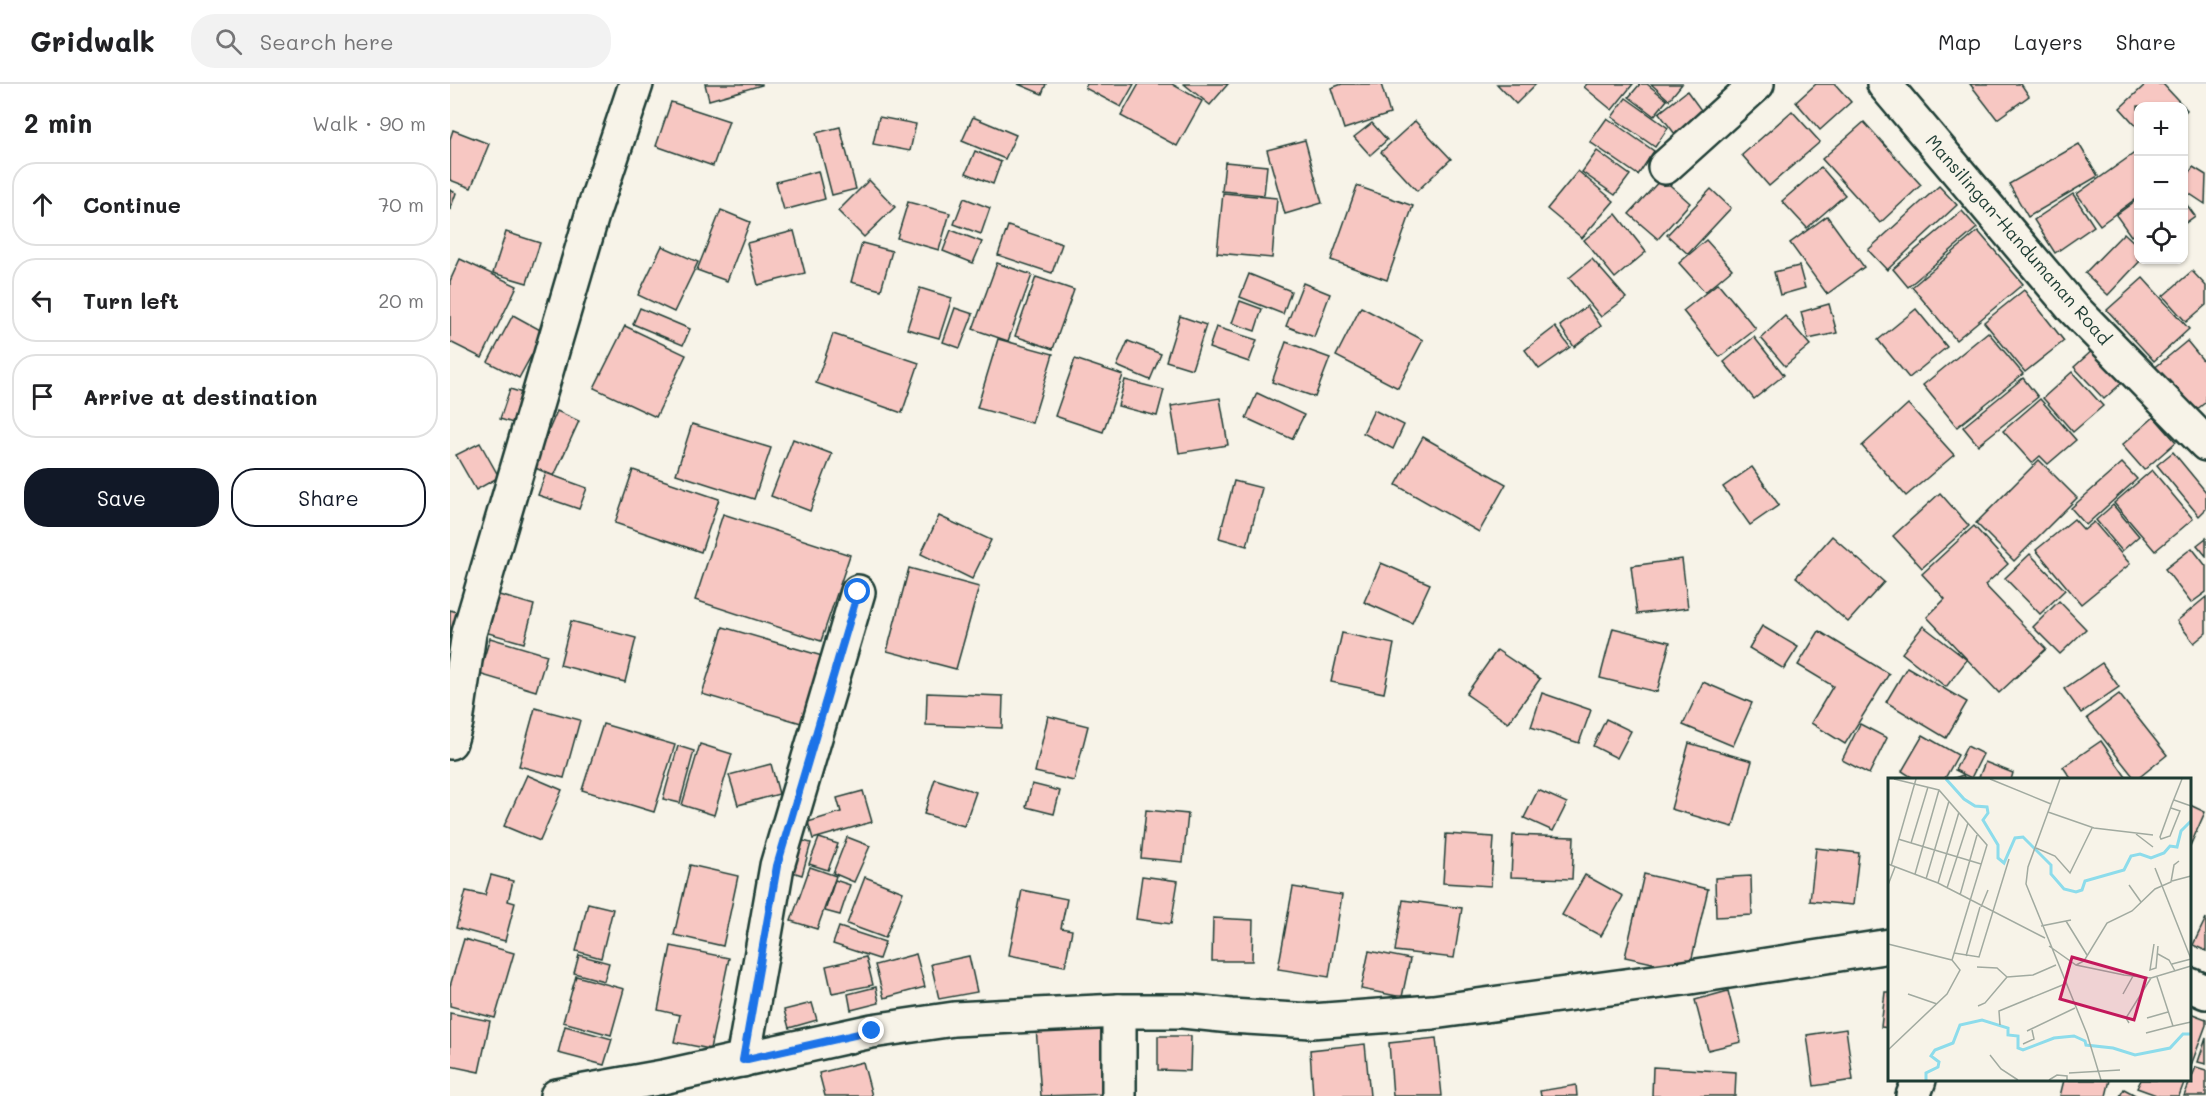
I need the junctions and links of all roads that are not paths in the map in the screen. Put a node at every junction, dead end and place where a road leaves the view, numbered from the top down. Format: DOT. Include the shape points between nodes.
graph roads {
  1 [pos="636,84"];
  2 [pos="1757,84"];
  3 [pos="1884,84"];
  4 [pos="1665,167"];
  5 [pos="2203,435"];
  6 [pos="858,592"];
  7 [pos="450,742"];
  8 [pos="1888,946"];
  9 [pos="2191,985"];
  10 [pos="2206,992"];
  11 [pos="1119,1011"];
  12 [pos="743,1060"];
  13 [pos="1918,1081"];
  14 [pos="557,1096"];
  15 [pos="1119,1096"];
  16 [pos="1913,1096"];
  1 -- 7 [label="street" via="469,633"];
  2 -- 4 [label="street"];
  3 -- 5 [label="street, Mansilingan-Handumanan Road" via="2072,307"];
  6 -- 12 [label="street" via="777,866"];
  8 -- 11 [label="street" via="1433,1012 1312,1021 1183,1011"];
  9 -- 10 [label="street"];
  11 -- 12 [label="street" via="954,1019 872,1031"];
  11 -- 15 [label="street"];
  12 -- 14 [label="street"];
  13 -- 16 [label="street"];
}
